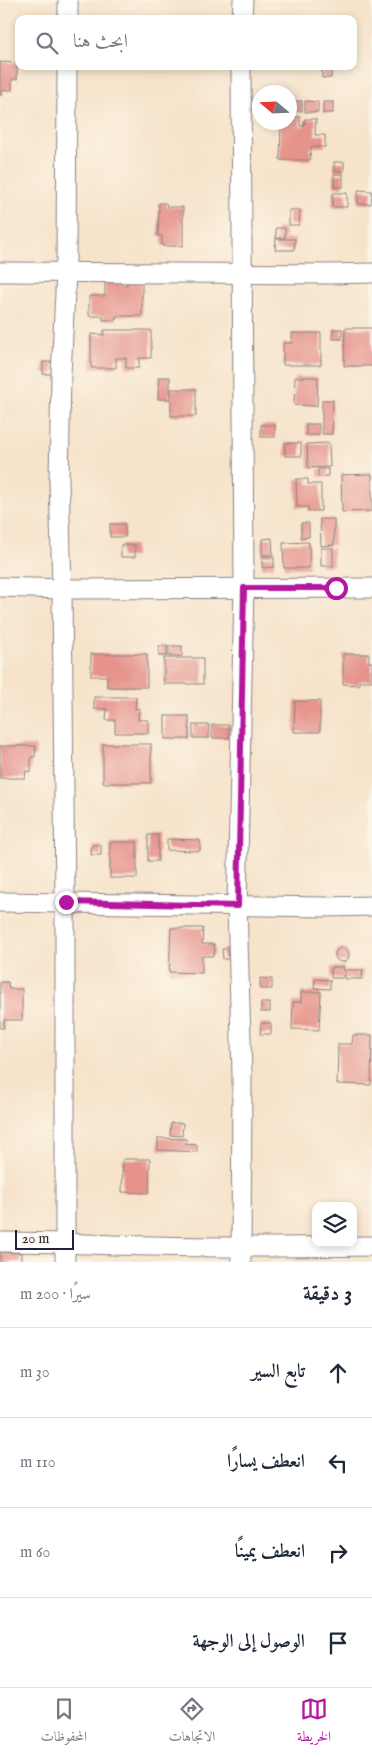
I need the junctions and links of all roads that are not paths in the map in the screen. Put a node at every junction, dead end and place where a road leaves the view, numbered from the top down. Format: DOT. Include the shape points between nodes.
graph roads {
  1 [pos="68,0"];
  2 [pos="243,0"];
  3 [pos="68,15"];
  4 [pos="242,15"];
  5 [pos="67,70"];
  6 [pos="242,70"];
  7 [pos="0,272"];
  8 [pos="66,272"];
  9 [pos="372,273"];
  10 [pos="241,274"];
  11 [pos="0,587"];
  12 [pos="244,588"];
  13 [pos="372,588"];
  14 [pos="62,589"];
  15 [pos="0,902"];
  16 [pos="66,902"];
  17 [pos="238,906"];
  18 [pos="372,906"];
  19 [pos="0,1242"];
  20 [pos="64,1242"];
  21 [pos="372,1246"];
  22 [pos="241,1255"];
  23 [pos="65,1262"];
  1 -- 3 [label="street"];
  2 -- 4 [label="street"];
  5 -- 8 [label="street"];
  6 -- 10 [label="street"];
  7 -- 8 [label="street"];
  8 -- 10 [label="street"];
  8 -- 14 [label="street" via="59,480"];
  9 -- 10 [label="street"];
  10 -- 12 [label="street"];
  11 -- 14 [label="street"];
  12 -- 13 [label="street"];
  12 -- 14 [label="street"];
  12 -- 17 [label="street"];
  14 -- 16 [label="street"];
  15 -- 16 [label="street"];
  16 -- 17 [label="street"];
  16 -- 20 [label="street"];
  17 -- 18 [label="street"];
  17 -- 22 [label="street" via="242,1074"];
  19 -- 20 [label="street"];
  20 -- 22 [label="street" via="153,1246"];
  20 -- 23 [label="street"];
  21 -- 22 [label="street"];
}
